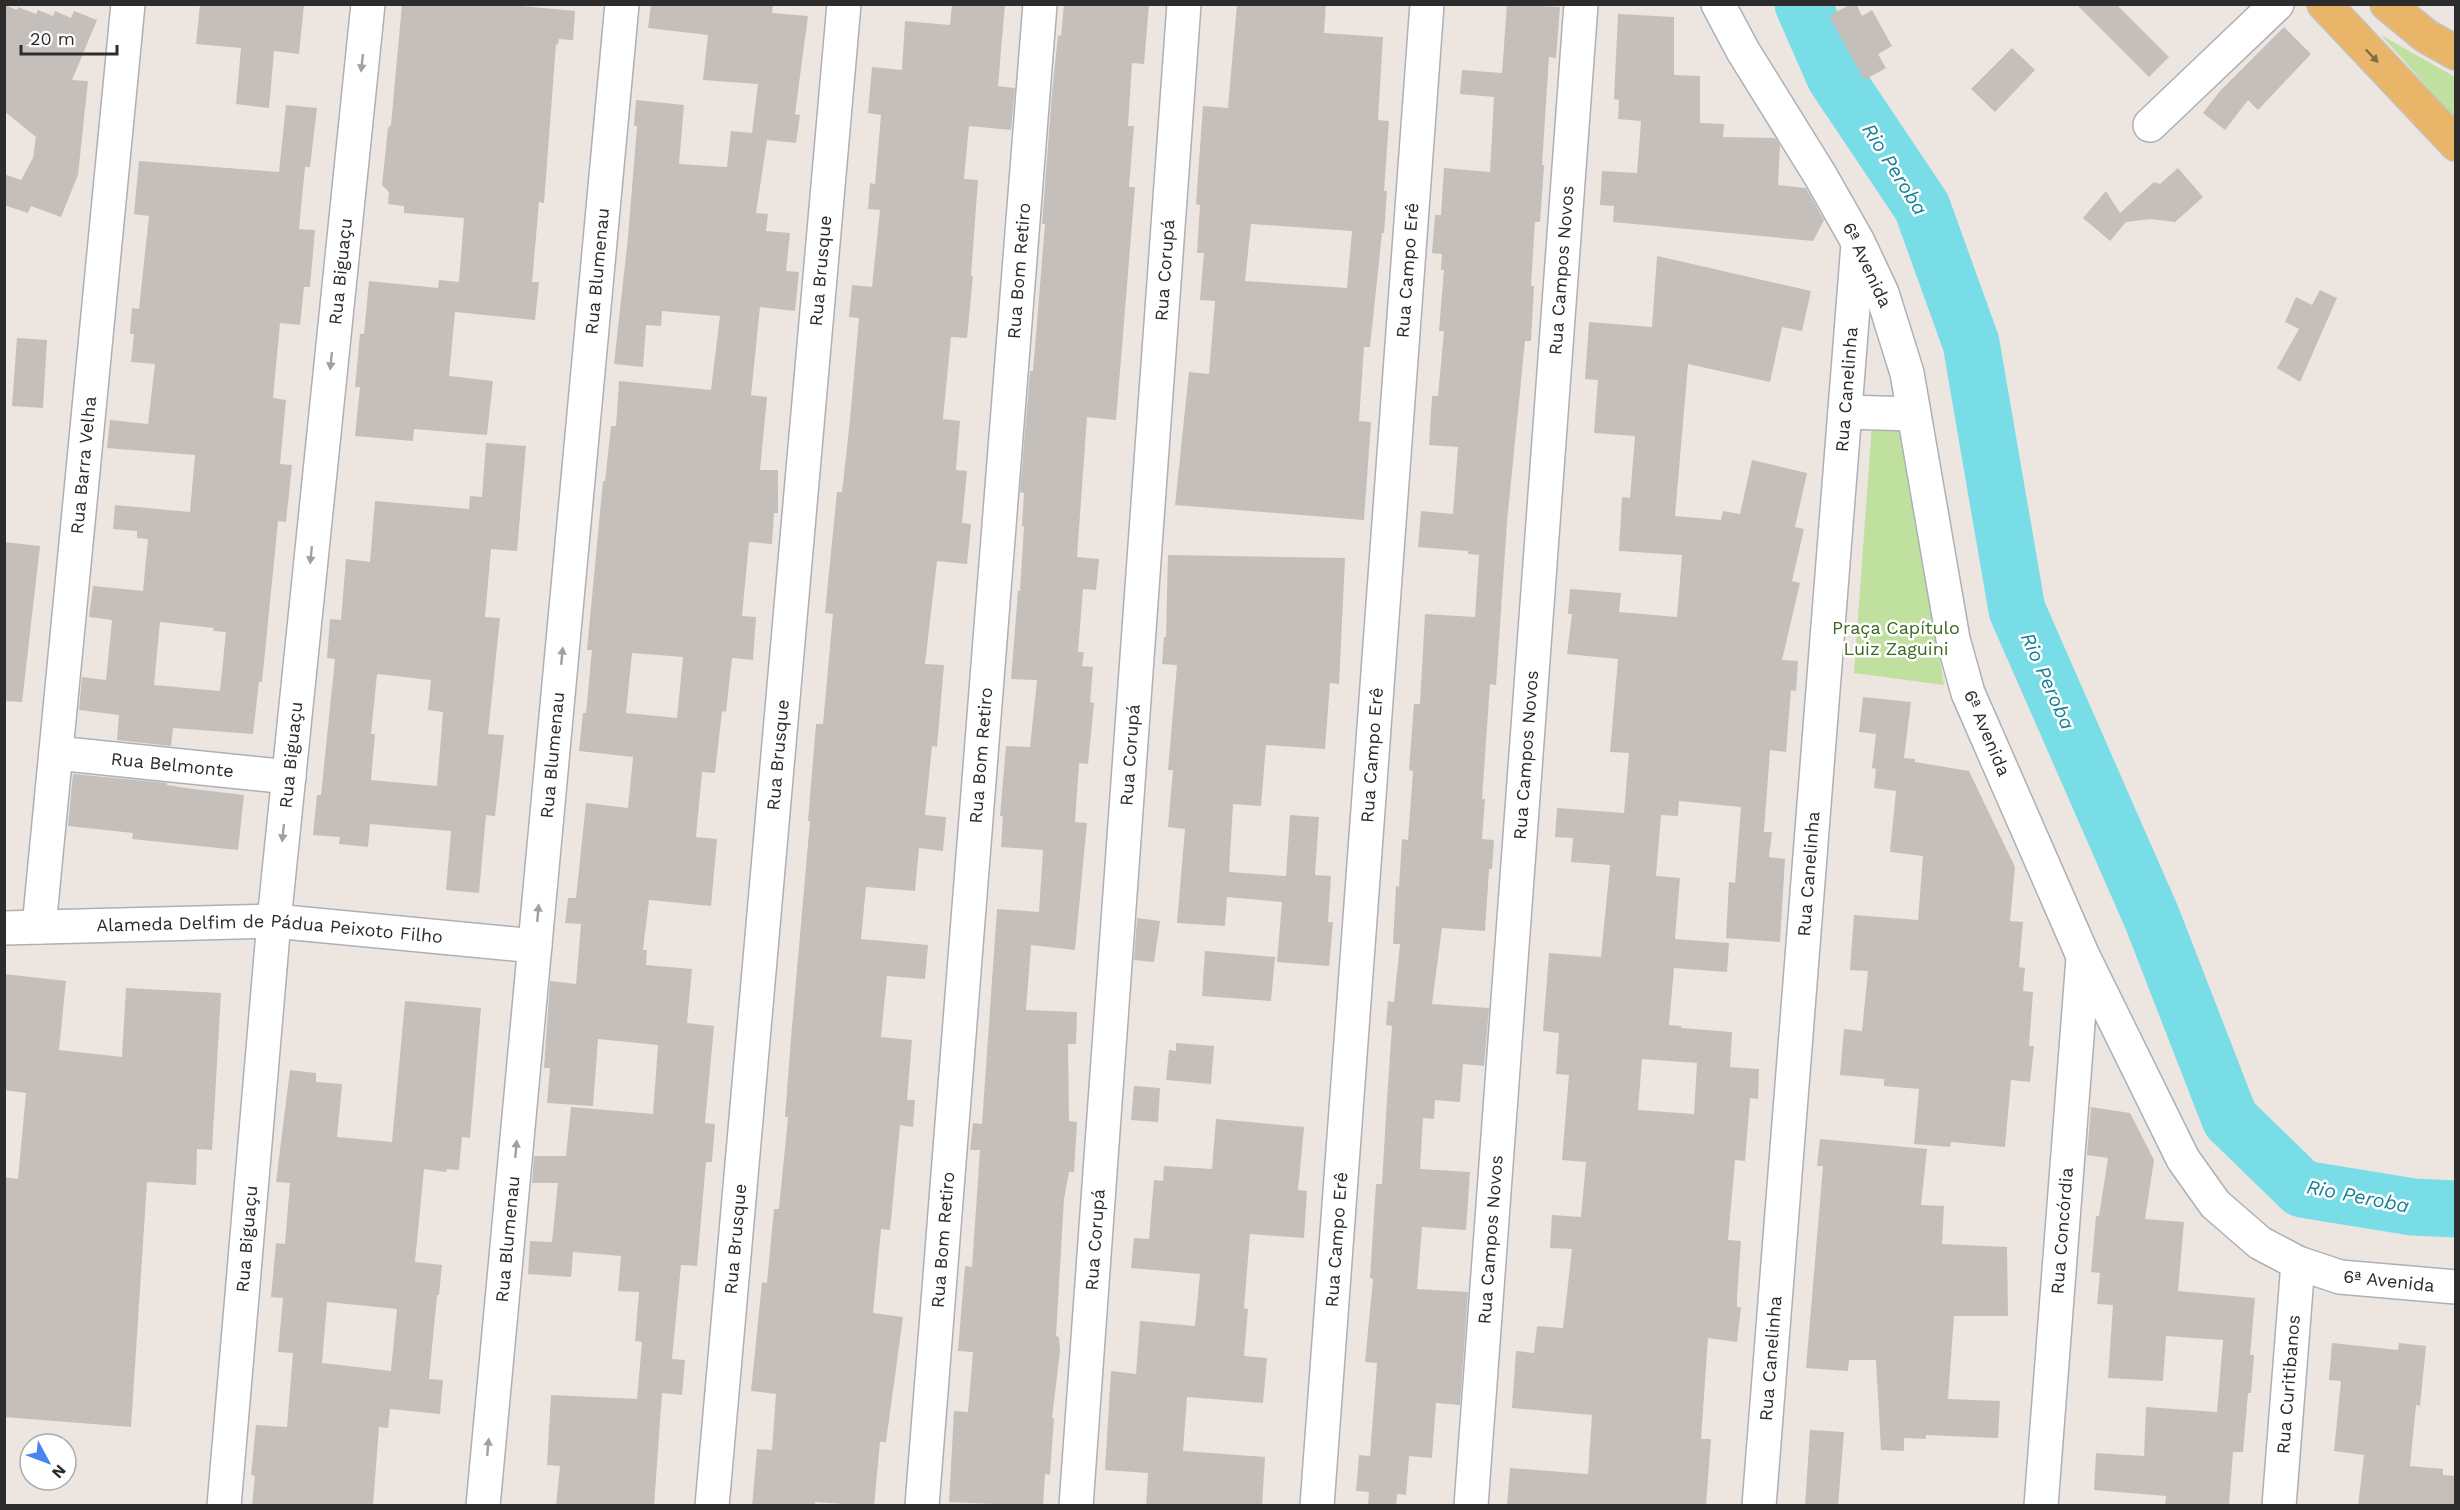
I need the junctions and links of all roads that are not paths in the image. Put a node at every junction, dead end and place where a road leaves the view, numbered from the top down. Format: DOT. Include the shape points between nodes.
graph roads {
  1 [pos="128,4"];
  2 [pos="368,4"];
  3 [pos="622,4"];
  4 [pos="844,4"];
  5 [pos="1040,4"];
  6 [pos="1184,4"];
  7 [pos="1427,4"];
  8 [pos="1581,4"];
  9 [pos="1718,4"];
  10 [pos="2277,4"];
  11 [pos="2324,4"];
  12 [pos="2387,4"];
  13 [pos="2456,53"];
  14 [pos="2150,125"];
  15 [pos="2456,144"];
  16 [pos="1858,242"];
  17 [pos="1845,412"];
  18 [pos="1914,414"];
  19 [pos="56,753"];
  20 [pos="289,777"];
  21 [pos="274,921"];
  22 [pos="39,927"];
  23 [pos="4,928"];
  24 [pos="535,946"];
  25 [pos="2083,956"];
  26 [pos="2298,1263"];
  27 [pos="2456,1287"];
  28 [pos="224,1506"];
  29 [pos="483,1506"];
  30 [pos="712,1506"];
  31 [pos="922,1506"];
  32 [pos="1076,1506"];
  33 [pos="1317,1506"];
  34 [pos="1471,1506"];
  35 [pos="1759,1506"];
  36 [pos="2041,1506"];
  37 [pos="2279,1506"];
  1 -- 19 [label="street, Rua Barra Velha"];
  2 -- 20 [label="street, Rua Biguaçu, one-way"];
  24 -- 3 [label="street, Rua Blumenau, one-way"];
  4 -- 30 [label="street, Rua Brusque"];
  5 -- 31 [label="street, Rua Bom Retiro"];
  6 -- 32 [label="street, Rua Corupá"];
  7 -- 33 [label="street, Rua Campo Erê"];
  8 -- 34 [label="street, Rua Campos Novos"];
  9 -- 16 [label="street, 6ª Avenida"];
  10 -- 14 [label="street"];
  11 -- 15 [label="main road, one-way"];
  12 -- 13 [label="main road" via="2426,36"];
  16 -- 17 [label="street, Rua Canelinha"];
  16 -- 18 [label="street, 6ª Avenida" via="1896,332"];
  17 -- 18 [label="street"];
  17 -- 35 [label="street, Rua Canelinha"];
  18 -- 25 [label="street, 6ª Avenida" via="1953,639 1968,693"];
  19 -- 20 [label="street, Rua Belmonte"];
  19 -- 22 [label="street, Rua Barra Velha"];
  20 -- 21 [label="street, Rua Biguaçu, one-way"];
  21 -- 22 [label="street, Alameda Delfim de Pádua Peixoto Filho"];
  21 -- 24 [label="street, Alameda Delfim de Pádua Peixoto Filho"];
  21 -- 28 [label="street, Rua Biguaçu"];
  22 -- 23 [label="street, Alameda Delfim de Pádua Peixoto Filho"];
  29 -- 24 [label="street, Rua Blumenau, one-way"];
  25 -- 26 [label="street, 6ª Avenida" via="2183,1159 2215,1204 2260,1243"];
  25 -- 36 [label="street, Rua Concórdia"];
  26 -- 27 [label="street, 6ª Avenida" via="2340,1277"];
  26 -- 37 [label="street, Rua Curitibanos"];
}
